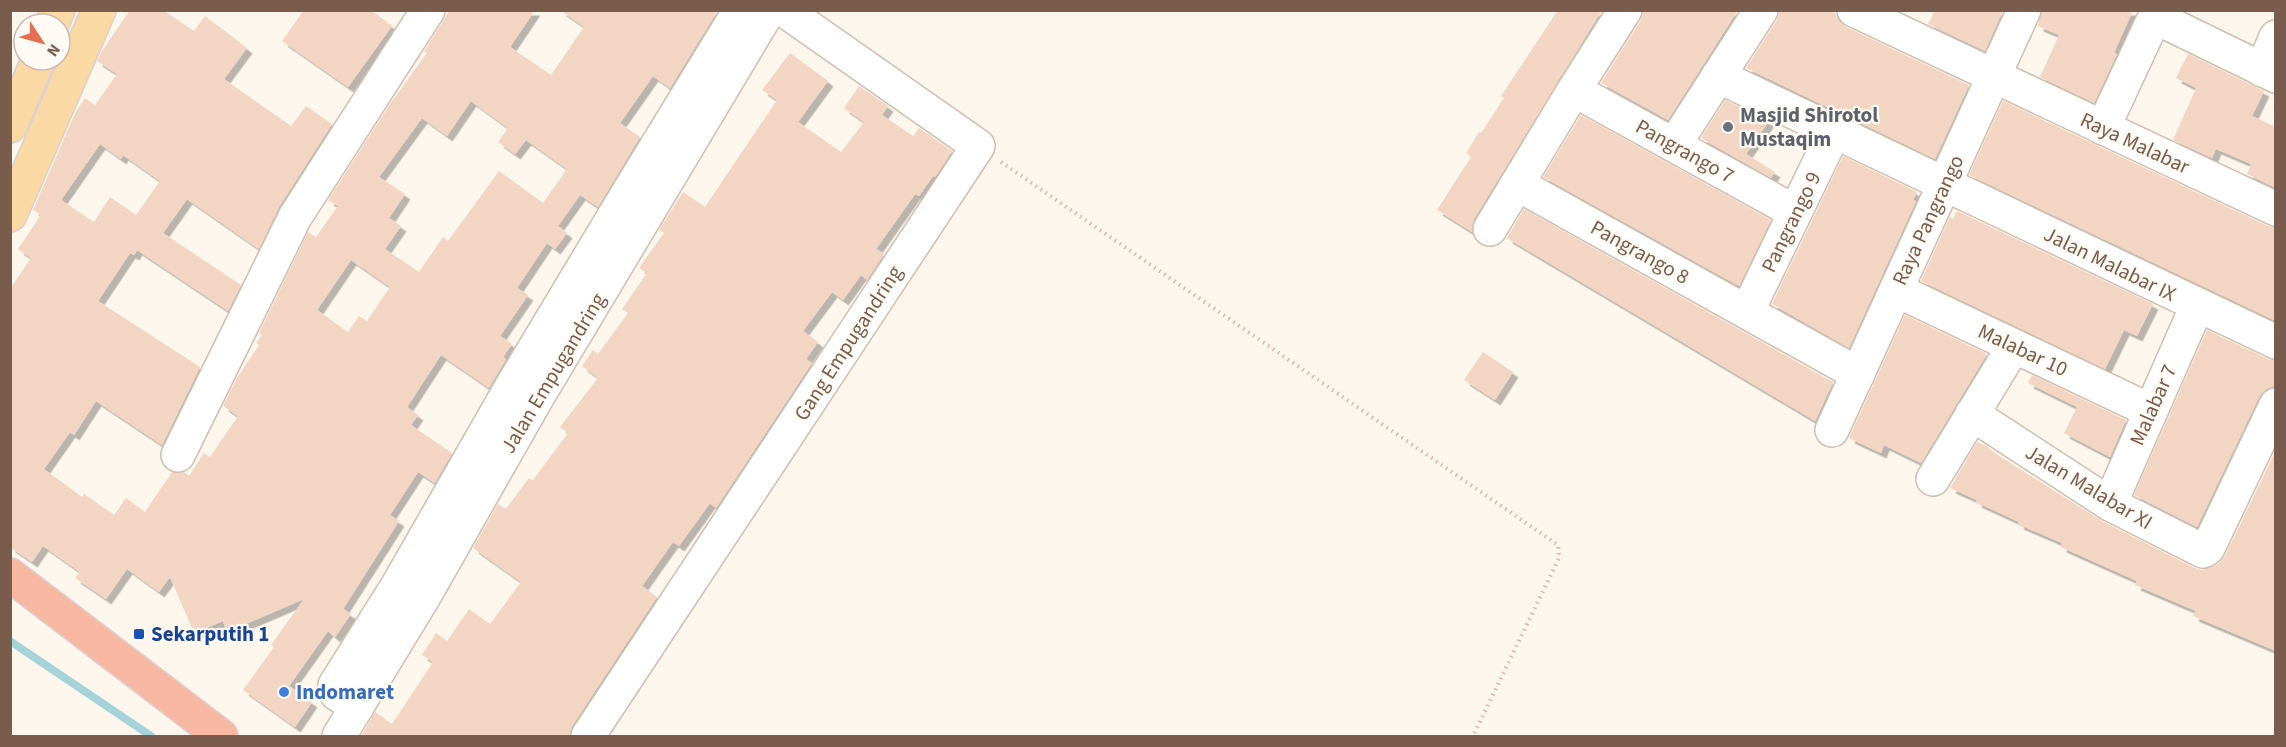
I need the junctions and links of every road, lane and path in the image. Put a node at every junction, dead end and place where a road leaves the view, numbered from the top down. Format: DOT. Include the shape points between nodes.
graph roads {
  1 [pos="99,10"];
  2 [pos="428,10"];
  3 [pos="740,10"];
  4 [pos="769,10"];
  5 [pos="784,10"];
  6 [pos="1625,10"];
  7 [pos="1761,10"];
  8 [pos="1854,10"];
  9 [pos="2024,10"];
  10 [pos="2157,14"];
  11 [pos="2276,37"];
  12 [pos="33,72"];
  13 [pos="2269,73"];
  14 [pos="1718,76"];
  15 [pos="1994,78"];
  16 [pos="1574,90"];
  17 [pos="10,126"];
  18 [pos="2103,128"];
  19 [pos="1834,132"];
  20 [pos="1674,145"];
  21 [pos="978,146"];
  22 [pos="1517,184"];
  23 [pos="1945,184"];
  24 [pos="641,194"];
  25 [pos="2276,209"];
  26 [pos="1795,212"];
  27 [pos="10,215"];
  28 [pos="1490,229"];
  29 [pos="1896,290"];
  30 [pos="2197,306"];
  31 [pos="1747,312"];
  32 [pos="2276,342"];
  33 [pos="2014,346"];
  34 [pos="1858,374"];
  35 [pos="2276,405"];
  36 [pos="2151,411"];
  37 [pos="1972,414"];
  38 [pos="1832,430"];
  39 [pos="178,455"];
  40 [pos="1933,479"];
  41 [pos="2109,504"];
  42 [pos="10,575"];
  43 [pos="221,736"];
  44 [pos="339,736"];
  45 [pos="588,736"];
  46 [pos="1473,736"];
  1 -- 27 [label="main road"];
  2 -- 39 [label="street" via="296,217"];
  3 -- 24 [label="street"];
  4 -- 24 [label="street, Jalan Empugandring"];
  5 -- 21 [label="street"];
  6 -- 16 [label="street"];
  7 -- 14 [label="street"];
  8 -- 15 [label="street, Raya Malabar"];
  9 -- 15 [label="street, Raya Pangrango"];
  10 -- 13 [label="street"];
  10 -- 18 [label="street"];
  11 -- 13 [label="street"];
  12 -- 17 [label="main road"];
  14 -- 19 [label="street, Jalan Malabar IX"];
  14 -- 20 [label="street"];
  15 -- 18 [label="street, Raya Malabar"];
  15 -- 23 [label="street, Raya Pangrango"];
  16 -- 20 [label="street, Pangrango 7"];
  16 -- 22 [label="street"];
  18 -- 25 [label="street, Raya Malabar"];
  19 -- 23 [label="street, Jalan Malabar IX"];
  19 -- 26 [label="street, Pangrango 9"];
  20 -- 26 [label="street, Pangrango 7"];
  21 -- 45 [label="street, Gang Empugandring"];
  21 -- 46 [label="path" via="1558,545 1559,558"];
  22 -- 28 [label="street"];
  22 -- 31 [label="street, Pangrango 8"];
  23 -- 29 [label="street, Raya Pangrango"];
  23 -- 30 [label="street, Jalan Malabar IX"];
  24 -- 44 [label="street, Jalan Empugandring" via="347,700"];
  26 -- 31 [label="street, Pangrango 9"];
  29 -- 33 [label="street, Malabar 10"];
  29 -- 34 [label="street, Raya Pangrango"];
  30 -- 32 [label="street, Jalan Malabar IX"];
  30 -- 36 [label="street, Malabar 7"];
  31 -- 34 [label="street, Pangrango 8"];
  33 -- 36 [label="street, Malabar 10"];
  33 -- 37 [label="street"];
  34 -- 38 [label="street, Raya Pangrango"];
  35 -- 41 [label="street, Jalan Malabar XI" via="2206,550 2200,551"];
  36 -- 41 [label="street, Malabar 7"];
  37 -- 40 [label="street"];
  37 -- 41 [label="street, Jalan Malabar XI"];
  42 -- 43 [label="highway"];
}
